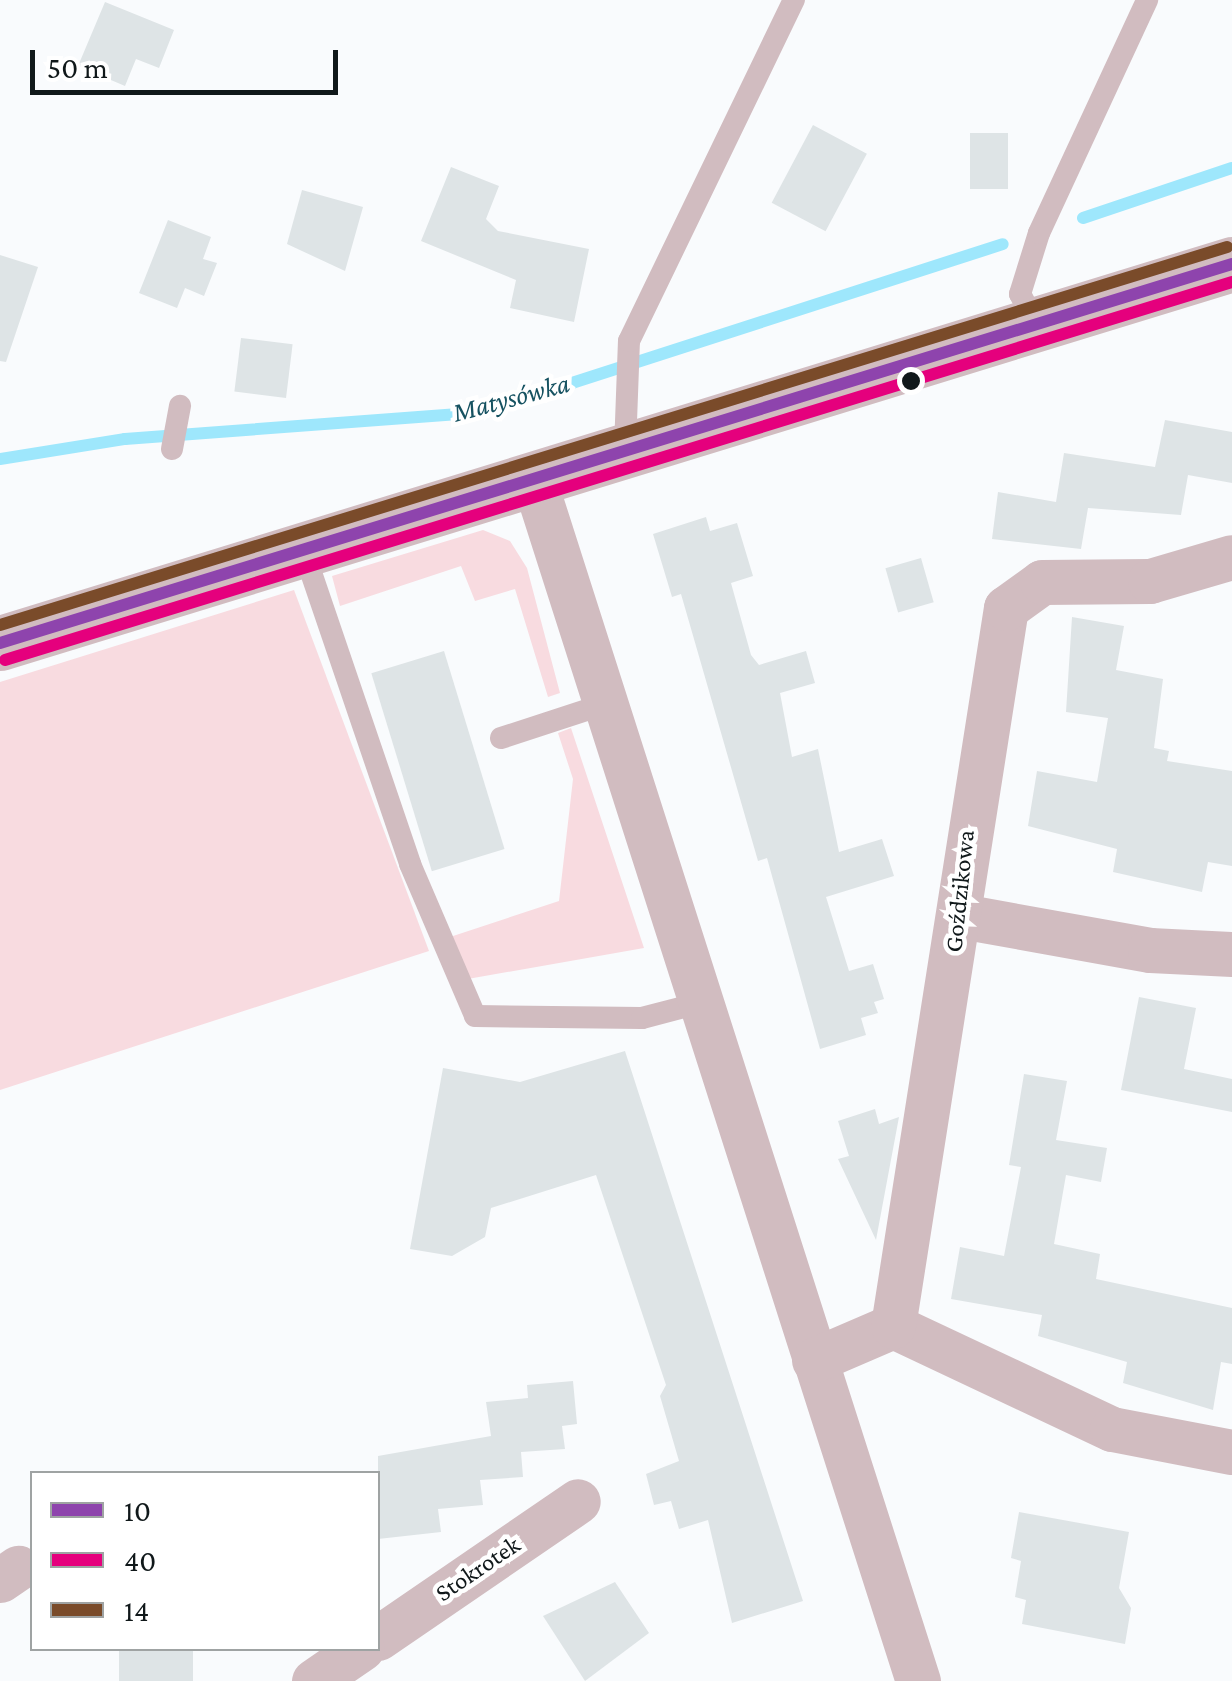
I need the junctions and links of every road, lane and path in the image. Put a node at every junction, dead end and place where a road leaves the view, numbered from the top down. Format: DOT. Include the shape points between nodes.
graph roads {
  1 [pos="794,0"];
  2 [pos="1146,0"];
  3 [pos="1232,264"];
  4 [pos="1036,324"];
  5 [pos="180,406"];
  6 [pos="172,449"];
  7 [pos="625,451"];
  8 [pos="534,480"];
  9 [pos="303,550"];
  10 [pos="1232,557"];
  11 [pos="0,642"];
  12 [pos="605,704"];
  13 [pos="501,738"];
  14 [pos="961,916"];
  15 [pos="1232,954"];
  16 [pos="700,1002"];
  17 [pos="893,1326"];
  18 [pos="814,1360"];
  19 [pos="1232,1452"];
  20 [pos="578,1501"];
  21 [pos="380,1637"];
  22 [pos="358,1651"];
  23 [pos="314,1681"];
  24 [pos="918,1681"];
  1 -- 7 [label="lane" via="629,341"];
  2 -- 4 [label="lane" via="1039,233 1020,294"];
  3 -- 4 [label="street"];
  4 -- 7 [label="street"];
  5 -- 6 [label="lane"];
  7 -- 8 [label="street"];
  8 -- 9 [label="street"];
  8 -- 12 [label="street"];
  9 -- 11 [label="street"];
  9 -- 16 [label="lane" via="404,846 476,1016 642,1018"];
  10 -- 14 [label="street, Goździkowa" via="1150,581 1042,582 1006,608 959,862"];
  12 -- 13 [label="lane"];
  12 -- 16 [label="street"];
  14 -- 15 [label="street" via="1150,950"];
  14 -- 17 [label="street, Goździkowa"];
  16 -- 18 [label="street"];
  17 -- 18 [label="street"];
  17 -- 19 [label="street" via="1112,1428"];
  18 -- 24 [label="street"];
  20 -- 21 [label="street, Stokrotek"];
  22 -- 23 [label="street"];
}
